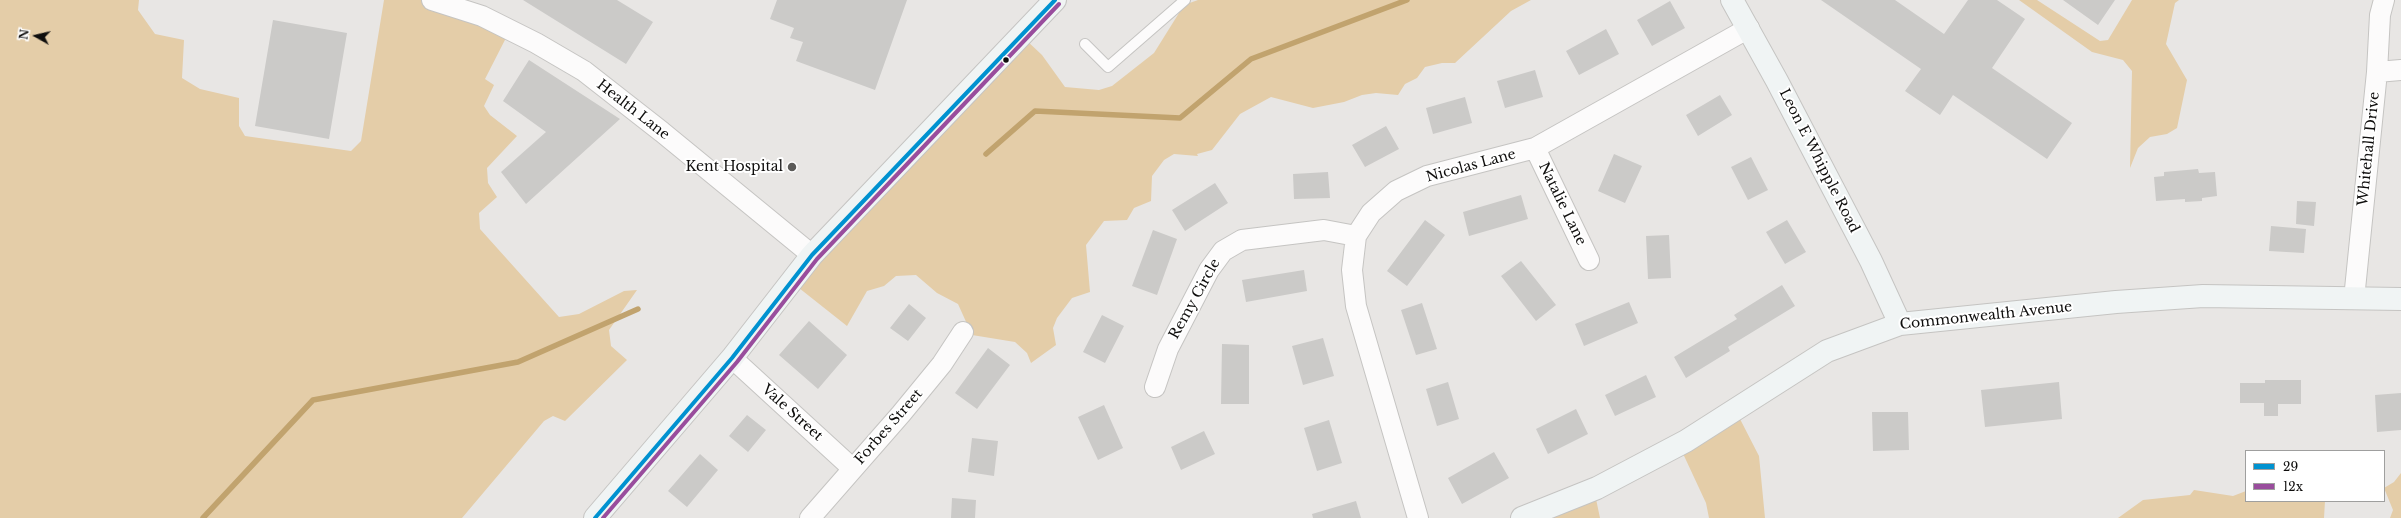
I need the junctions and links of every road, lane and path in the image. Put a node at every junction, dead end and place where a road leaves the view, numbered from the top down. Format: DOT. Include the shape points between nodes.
graph roads {
  1 [pos="432,0"];
  2 [pos="1055,0"];
  3 [pos="1185,0"];
  4 [pos="1732,0"];
  5 [pos="2384,0"];
  6 [pos="1749,28"];
  7 [pos="1085,44"];
  8 [pos="2401,70"];
  9 [pos="2377,72"];
  10 [pos="1535,148"];
  11 [pos="1356,236"];
  12 [pos="812,255"];
  13 [pos="1589,260"];
  14 [pos="2354,299"];
  15 [pos="2401,299"];
  16 [pos="1900,324"];
  17 [pos="963,332"];
  18 [pos="732,358"];
  19 [pos="1155,388"];
  20 [pos="852,468"];
  21 [pos="595,518"];
  22 [pos="810,518"];
  23 [pos="1418,518"];
  24 [pos="1522,518"];
  1 -- 12 [label="street, Health Lane" via="482,16 584,71"];
  2 -- 12 [label="street"];
  3 -- 7 [label="lane" via="1108,67"];
  4 -- 6 [label="street, Leon E Whipple Road"];
  5 -- 9 [label="street, Whitehall Drive" via="2380,15"];
  6 -- 10 [label="street, Nicolas Lane"];
  6 -- 16 [label="street, Leon E Whipple Road" via="1871,261"];
  8 -- 9 [label="street"];
  9 -- 14 [label="street, Whitehall Drive"];
  10 -- 11 [label="street, Nicolas Lane" via="1427,176 1396,191 1371,213"];
  10 -- 13 [label="street, Natalie Lane"];
  11 -- 19 [label="street, Remy Circle" via="1324,230 1242,240 1223,251 1209,270 1168,349"];
  11 -- 23 [label="street, Nicolas Lane" via="1352,270 1356,306"];
  12 -- 18 [label="street"];
  14 -- 15 [label="street, Commonwealth Avenue"];
  14 -- 16 [label="street, Commonwealth Avenue" via="2203,296 2116,302"];
  16 -- 24 [label="street, Commonwealth Avenue" via="1827,351 1686,442 1597,488"];
  17 -- 20 [label="street, Forbes Street" via="942,364"];
  18 -- 20 [label="street, Vale Street"];
  18 -- 21 [label="street"];
  20 -- 22 [label="street, Forbes Street"];
}
